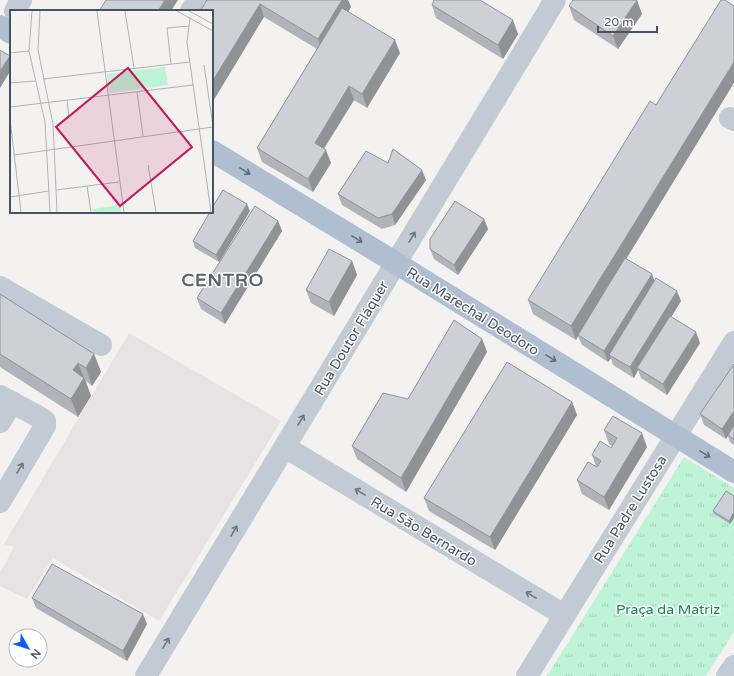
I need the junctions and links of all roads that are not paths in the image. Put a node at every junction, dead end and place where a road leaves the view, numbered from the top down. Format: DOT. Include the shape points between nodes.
graph roads {
  1 [pos="21,0"];
  2 [pos="198,0"];
  3 [pos="555,0"];
  4 [pos="15,10"];
  5 [pos="192,10"];
  6 [pos="213,152"];
  7 [pos="396,263"];
  8 [pos="0,287"];
  9 [pos="734,342"];
  10 [pos="101,345"];
  11 [pos="6,399"];
  12 [pos="0,422"];
  13 [pos="675,436"];
  14 [pos="285,447"];
  15 [pos="734,472"];
  16 [pos="0,502"];
  17 [pos="564,615"];
  18 [pos="734,666"];
  19 [pos="146,676"];
  20 [pos="527,676"];
  21 [pos="727,676"];
  1 -- 4 [label="street"];
  2 -- 5 [label="street"];
  7 -- 3 [label="street, Rua Doutor Fláquer, one-way"];
  6 -- 7 [label="main road, Rua Marechal Deodoro, one-way"];
  7 -- 13 [label="main road, Rua Marechal Deodoro, one-way"];
  14 -- 7 [label="street, Rua Doutor Fláquer, one-way"];
  8 -- 10 [label="street"];
  9 -- 13 [label="street, Rua Padre Lustosa"];
  11 -- 12 [label="street"];
  16 -- 11 [label="street, one-way" via="45,426 41,418"];
  13 -- 15 [label="main road, Rua Marechal Deodoro, one-way"];
  13 -- 17 [label="street, Rua Padre Lustosa"];
  17 -- 14 [label="street, Rua São Bernardo, one-way"];
  19 -- 14 [label="street, Rua Doutor Fláquer, one-way"];
  17 -- 20 [label="street, Rua Padre Lustosa"];
  18 -- 21 [label="street"];
}
